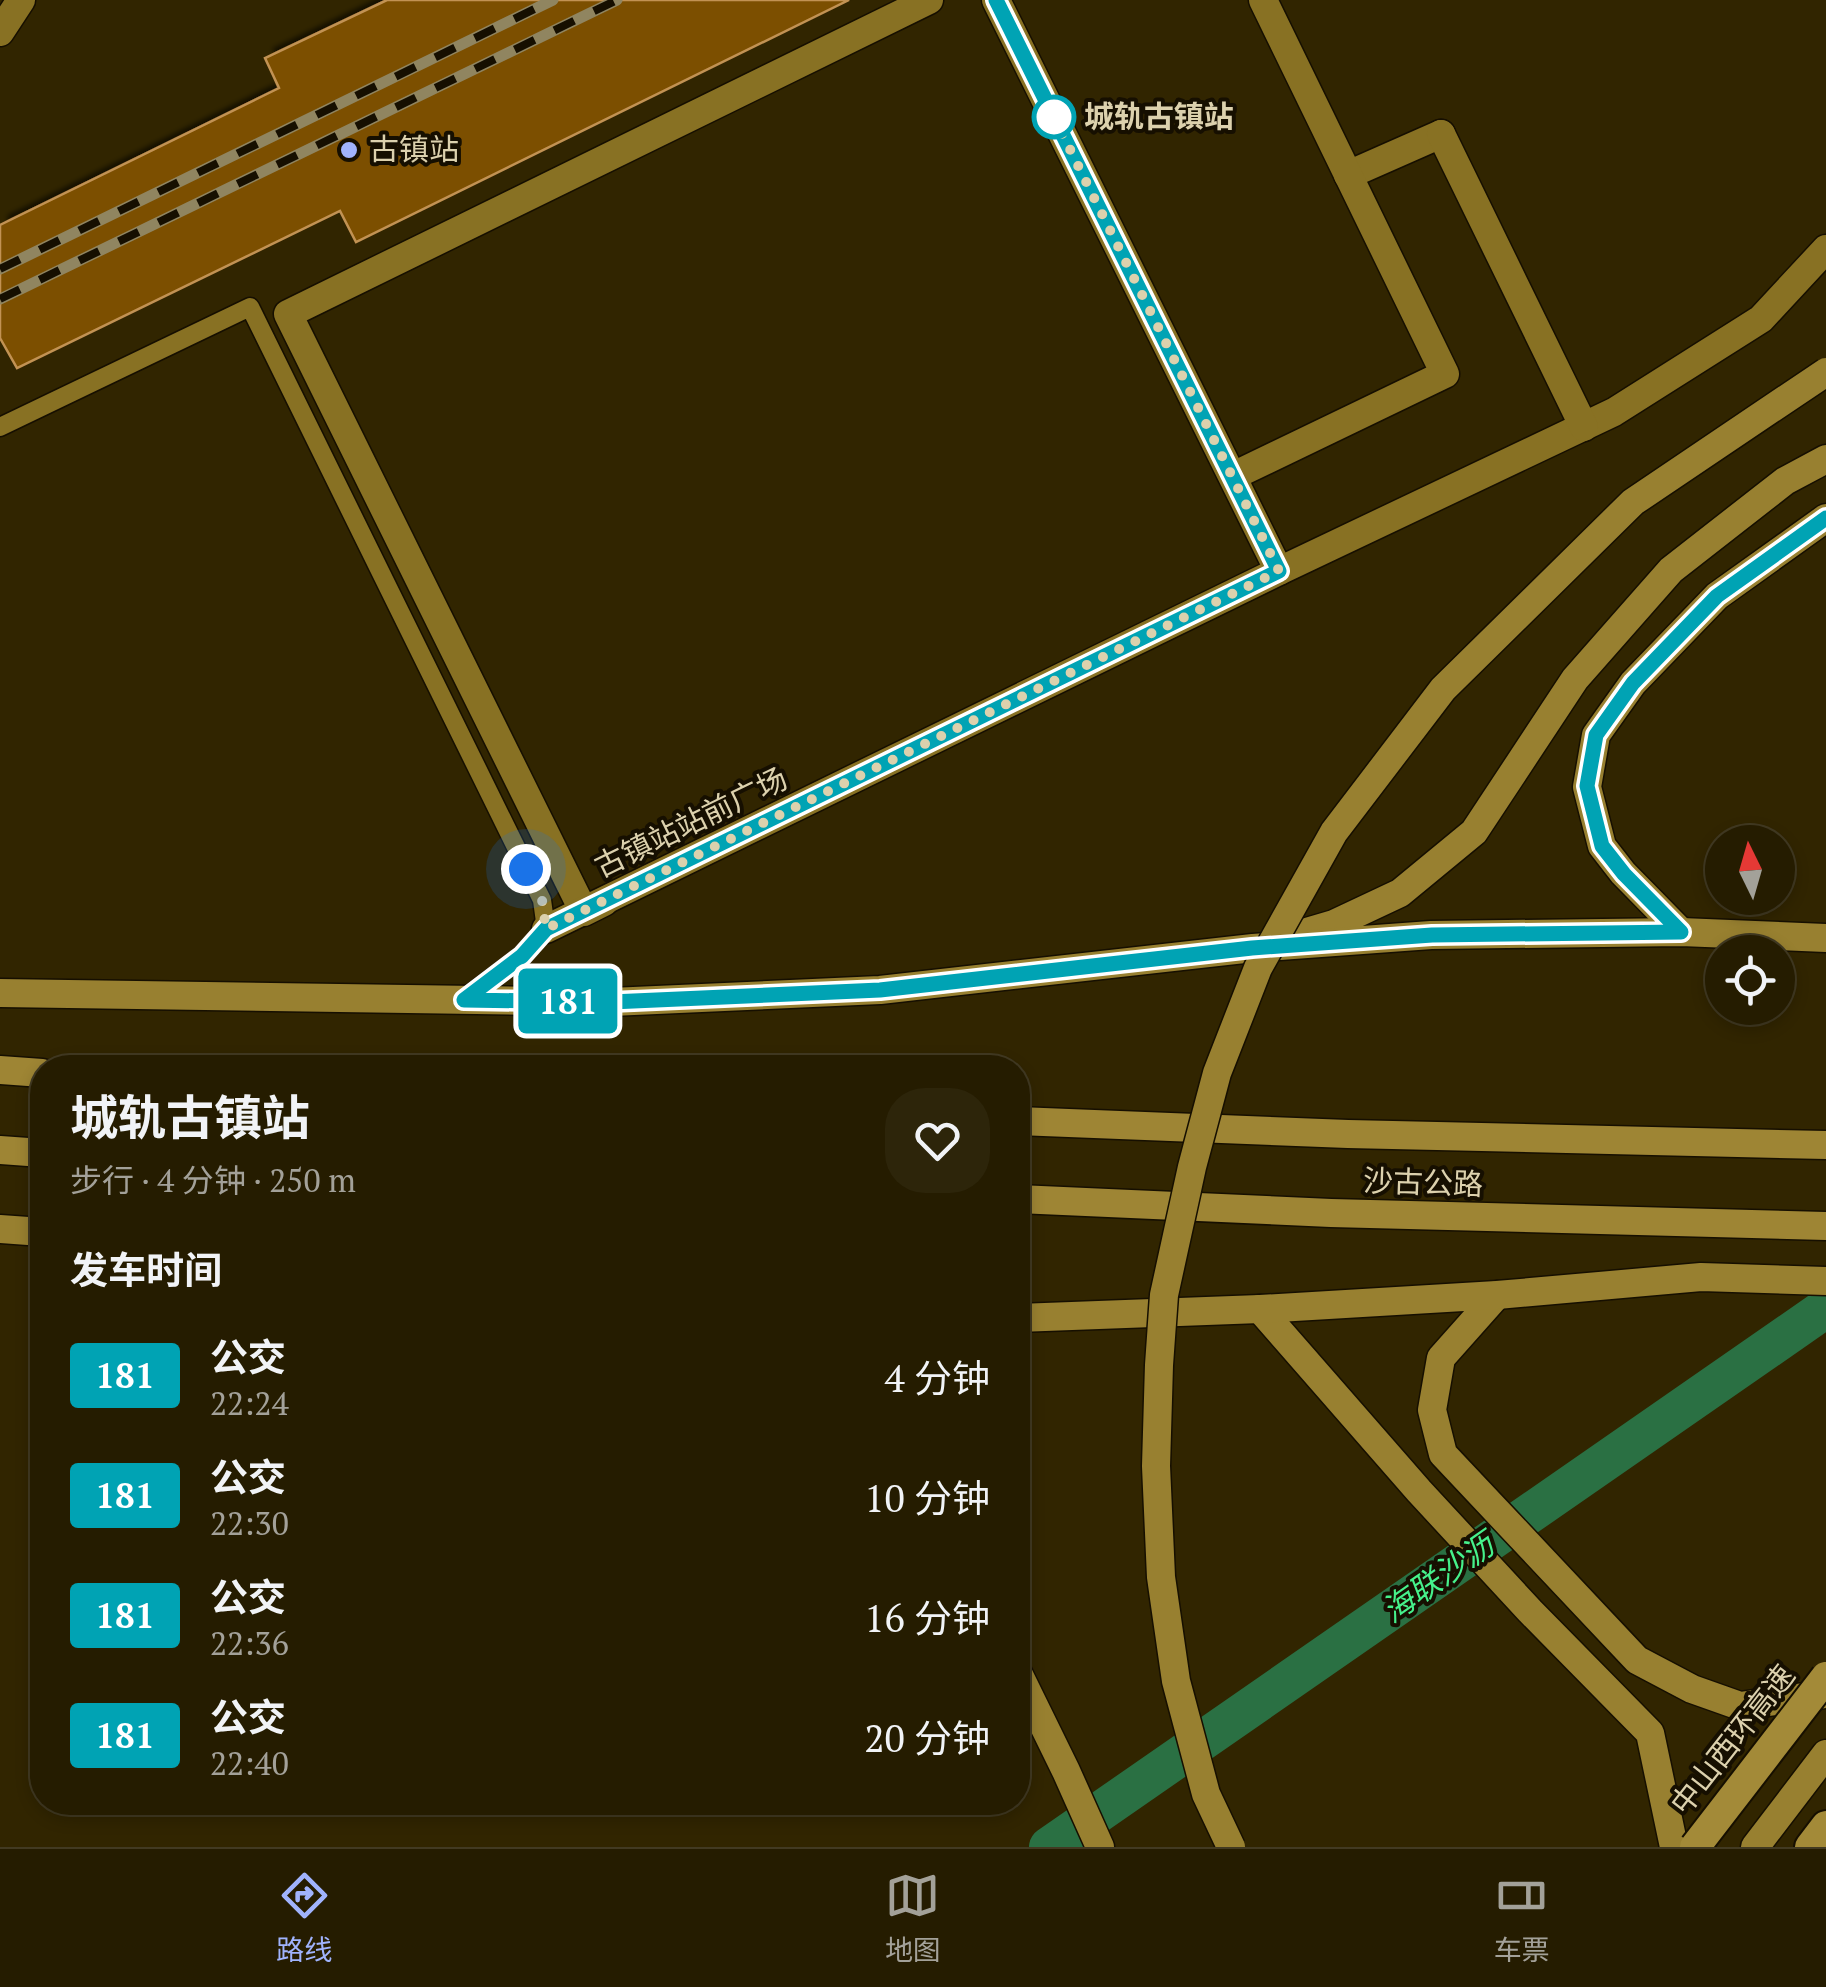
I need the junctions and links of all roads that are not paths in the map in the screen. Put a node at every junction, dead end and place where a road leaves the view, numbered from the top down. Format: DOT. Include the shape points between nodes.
graph roads {
  1 [pos="21,0"];
  2 [pos="929,0"];
  3 [pos="1263,0"];
  4 [pos="1001,9"];
  5 [pos="0,32"];
  6 [pos="1348,174"];
  7 [pos="1826,249"];
  8 [pos="1826,372"];
  9 [pos="0,427"];
  10 [pos="1584,427"];
  11 [pos="1826,459"];
  12 [pos="1233,476"];
  13 [pos="1826,518"];
  14 [pos="1279,571"];
  15 [pos="584,912"];
  16 [pos="546,929"];
  17 [pos="1681,932"];
  18 [pos="1826,938"];
  19 [pos="1252,948"];
  20 [pos="0,990"];
  21 [pos="464,1000"];
  22 [pos="0,1070"];
  23 [pos="30,1072"];
  24 [pos="1030,1121"];
  25 [pos="1826,1144"];
  26 [pos="0,1150"];
  27 [pos="30,1153"];
  28 [pos="1030,1200"];
  29 [pos="1826,1226"];
  30 [pos="0,1229"];
  31 [pos="30,1231"];
  32 [pos="1826,1281"];
  33 [pos="1497,1295"];
  34 [pos="1260,1309"];
  35 [pos="1030,1318"];
  36 [pos="1826,1676"];
  37 [pos="1826,1694"];
  38 [pos="1030,1697"];
  39 [pos="1826,1754"];
  40 [pos="1826,1826"];
  41 [pos="1100,1847"];
  42 [pos="1231,1847"];
  43 [pos="1674,1847"];
  44 [pos="1695,1847"];
  45 [pos="1755,1847"];
  46 [pos="1810,1847"];
  1 -- 5 [label="street"];
  2 -- 15 [label="street, 古镇站站前广场" via="288,314"];
  3 -- 6 [label="street"];
  4 -- 12 [label="street"];
  4 -- 14 [label="street"];
  6 -- 10 [label="street" via="1441,134"];
  6 -- 12 [label="street" via="1445,374"];
  7 -- 10 [label="street, 古镇站站前广场" via="1761,320"];
  8 -- 42 [label="main road, bridge" via="1632,502 1443,689 1334,832 1258,968 1217,1073 1192,1167 1164,1295 1158,1366 1160,1558 1174,1664 1206,1794"];
  9 -- 16 [label="lane" via="250,307 542,900"];
  10 -- 14 [label="street, 古镇站站前广场"];
  11 -- 19 [label="main road" via="1785,482 1671,570 1575,679 1474,832 1400,893 1334,924"];
  12 -- 14 [label="street"];
  13 -- 17 [label="main road" via="1717,596 1633,683 1596,735 1587,786 1602,846"];
  14 -- 15 [label="street, 古镇站站前广场"];
  15 -- 16 [label="street"];
  16 -- 21 [label="lane"];
  17 -- 18 [label="main road"];
  17 -- 19 [label="main road" via="1432,935"];
  19 -- 21 [label="main road" via="880,990 611,1002"];
  20 -- 21 [label="main road"];
  22 -- 23 [label="highway"];
  24 -- 25 [label="highway, 沙古公路"];
  26 -- 27 [label="highway"];
  28 -- 29 [label="highway, 沙古公路"];
  30 -- 31 [label="main road"];
  32 -- 33 [label="main road" via="1701,1277"];
  33 -- 34 [label="main road"];
  33 -- 37 [label="main road" via="1441,1358 1432,1410 1444,1454 1637,1660 1740,1706"];
  34 -- 35 [label="main road"];
  34 -- 43 [label="main road" via="1530,1612 1650,1734"];
  36 -- 44 [label="highway, 中山西环高速, bridge"];
  38 -- 41 [label="main road"];
  39 -- 45 [label="main road"];
  40 -- 46 [label="highway"];
}
